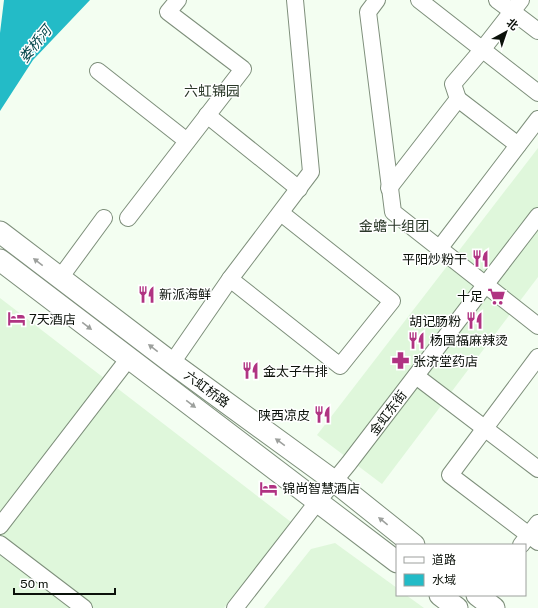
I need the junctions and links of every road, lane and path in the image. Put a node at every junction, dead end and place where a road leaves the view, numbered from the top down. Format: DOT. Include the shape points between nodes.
graph roads {
  1 [pos="178,0"];
  2 [pos="295,0"];
  3 [pos="377,0"];
  4 [pos="419,0"];
  5 [pos="497,0"];
  6 [pos="516,6"];
  7 [pos="538,31"];
  8 [pos="482,50"];
  9 [pos="98,70"];
  10 [pos="538,93"];
  11 [pos="458,99"];
  12 [pos="207,115"];
  13 [pos="538,119"];
  14 [pos="187,141"];
  15 [pos="518,145"];
  16 [pos="390,188"];
  17 [pos="299,189"];
  18 [pos="281,213"];
  19 [pos="538,216"];
  20 [pos="104,218"];
  21 [pos="128,218"];
  22 [pos="0,232"];
  23 [pos="439,249"];
  24 [pos="0,260"];
  25 [pos="60,278"];
  26 [pos="230,279"];
  27 [pos="485,285"];
  28 [pos="538,326"];
  29 [pos="538,357"];
  30 [pos="129,358"];
  31 [pos="172,363"];
  32 [pos="416,376"];
  33 [pos="485,428"];
  34 [pos="538,470"];
  35 [pos="334,481"];
  36 [pos="318,502"];
  37 [pos="0,526"];
  38 [pos="532,536"];
  39 [pos="0,544"];
  40 [pos="413,544"];
  41 [pos="396,561"];
  42 [pos="441,596"];
  43 [pos="84,608"];
  44 [pos="236,608"];
  45 [pos="457,608"];
  1 -- 12 [label="street" via="168,12 243,69"];
  2 -- 17 [label="street" via="311,172"];
  3 -- 16 [label="street" via="368,12"];
  4 -- 8 [label="street"];
  5 -- 6 [label="street"];
  6 -- 7 [label="street"];
  6 -- 8 [label="street"];
  8 -- 10 [label="street"];
  8 -- 11 [label="street" via="452,84"];
  9 -- 14 [label="street"];
  11 -- 15 [label="street"];
  11 -- 16 [label="street"];
  12 -- 14 [label="street"];
  12 -- 17 [label="street"];
  13 -- 15 [label="street"];
  14 -- 21 [label="street"];
  15 -- 23 [label="street"];
  16 -- 23 [label="street" via="392,212"];
  17 -- 18 [label="street"];
  18 -- 26 [label="street"];
  18 -- 26 [label="street" via="392,301 340,366"];
  19 -- 27 [label="street, 金虹东街"];
  20 -- 25 [label="street"];
  25 -- 22 [label="main road, 六虹桥路, one-way"];
  23 -- 27 [label="street"];
  24 -- 30 [label="main road, 六虹桥路, one-way"];
  31 -- 25 [label="main road, 六虹桥路, one-way"];
  26 -- 31 [label="street"];
  27 -- 28 [label="street"];
  27 -- 32 [label="street, 金虹东街"];
  29 -- 33 [label="street"];
  30 -- 36 [label="main road, 六虹桥路, one-way"];
  30 -- 37 [label="street"];
  35 -- 31 [label="main road, 六虹桥路, one-way"];
  32 -- 33 [label="street"];
  32 -- 35 [label="street, 金虹东街"];
  33 -- 34 [label="street"];
  33 -- 38 [label="street" via="450,475"];
  35 -- 36 [label="street, 金虹东街"];
  40 -- 35 [label="main road, 六虹桥路, one-way"];
  36 -- 41 [label="main road, 六虹桥路"];
  36 -- 44 [label="street, 金虹东街"];
  39 -- 43 [label="street"];
  42 -- 45 [label="main road"];
}
